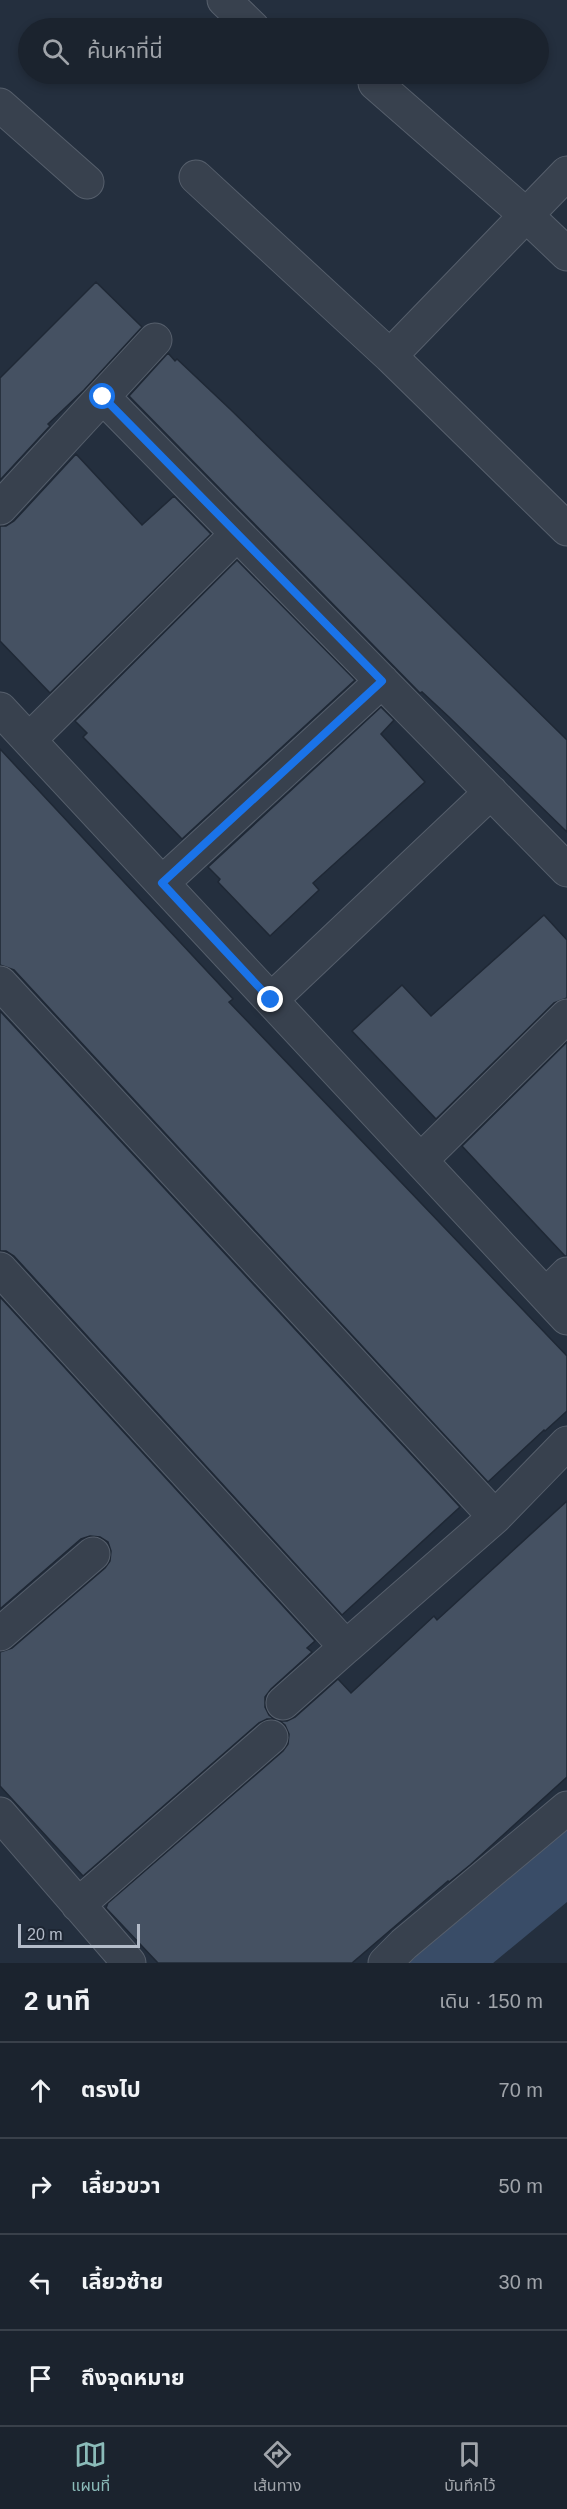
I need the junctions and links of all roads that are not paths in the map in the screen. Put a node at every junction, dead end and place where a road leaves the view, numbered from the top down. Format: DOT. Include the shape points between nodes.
graph roads {
  1 [pos="224,0"];
  2 [pos="243,18"];
  3 [pos="376,84"];
  4 [pos="0,105"];
  5 [pos="567,173"];
  6 [pos="196,177"];
  7 [pos="87,182"];
  8 [pos="526,215"];
  9 [pos="567,254"];
  10 [pos="155,340"];
  11 [pos="390,356"];
  12 [pos="103,397"];
  13 [pos="0,508"];
  14 [pos="567,528"];
  15 [pos="237,534"];
  16 [pos="382,681"];
  17 [pos="0,709"];
  18 [pos="29,740"];
  19 [pos="491,792"];
  20 [pos="567,870"];
  21 [pos="162,883"];
  22 [pos="0,983"];
  23 [pos="271,1000"];
  24 [pos="567,1016"];
  25 [pos="421,1160"];
  26 [pos="0,1269"];
  27 [pos="560,1295"];
  28 [pos="567,1443"];
  29 [pos="495,1517"];
  30 [pos="93,1554"];
  31 [pos="0,1634"];
  32 [pos="345,1647"];
  33 [pos="283,1703"];
  34 [pos="271,1737"];
  35 [pos="567,1808"];
  36 [pos="0,1814"];
  37 [pos="78,1905"];
  38 [pos="129,1963"];
  39 [pos="385,1963"];
  1 -- 2 [label="street"];
  3 -- 8 [label="street"];
  4 -- 7 [label="street"];
  5 -- 8 [label="street"];
  6 -- 11 [label="street"];
  8 -- 9 [label="street"];
  8 -- 11 [label="street"];
  10 -- 12 [label="street"];
  11 -- 14 [label="street"];
  12 -- 13 [label="street"];
  12 -- 15 [label="street"];
  15 -- 16 [label="street"];
  15 -- 18 [label="street"];
  16 -- 19 [label="street"];
  16 -- 21 [label="street"];
  17 -- 18 [label="street"];
  18 -- 21 [label="street"];
  19 -- 20 [label="street"];
  19 -- 23 [label="street"];
  21 -- 23 [label="street"];
  22 -- 29 [label="street"];
  23 -- 25 [label="street"];
  24 -- 25 [label="street"];
  25 -- 27 [label="street"];
  26 -- 32 [label="street"];
  28 -- 29 [label="street"];
  29 -- 32 [label="street"];
  30 -- 31 [label="street"];
  32 -- 33 [label="street"];
  34 -- 37 [label="street"];
  35 -- 39 [label="street"];
  36 -- 37 [label="street"];
  37 -- 38 [label="street"];
}
